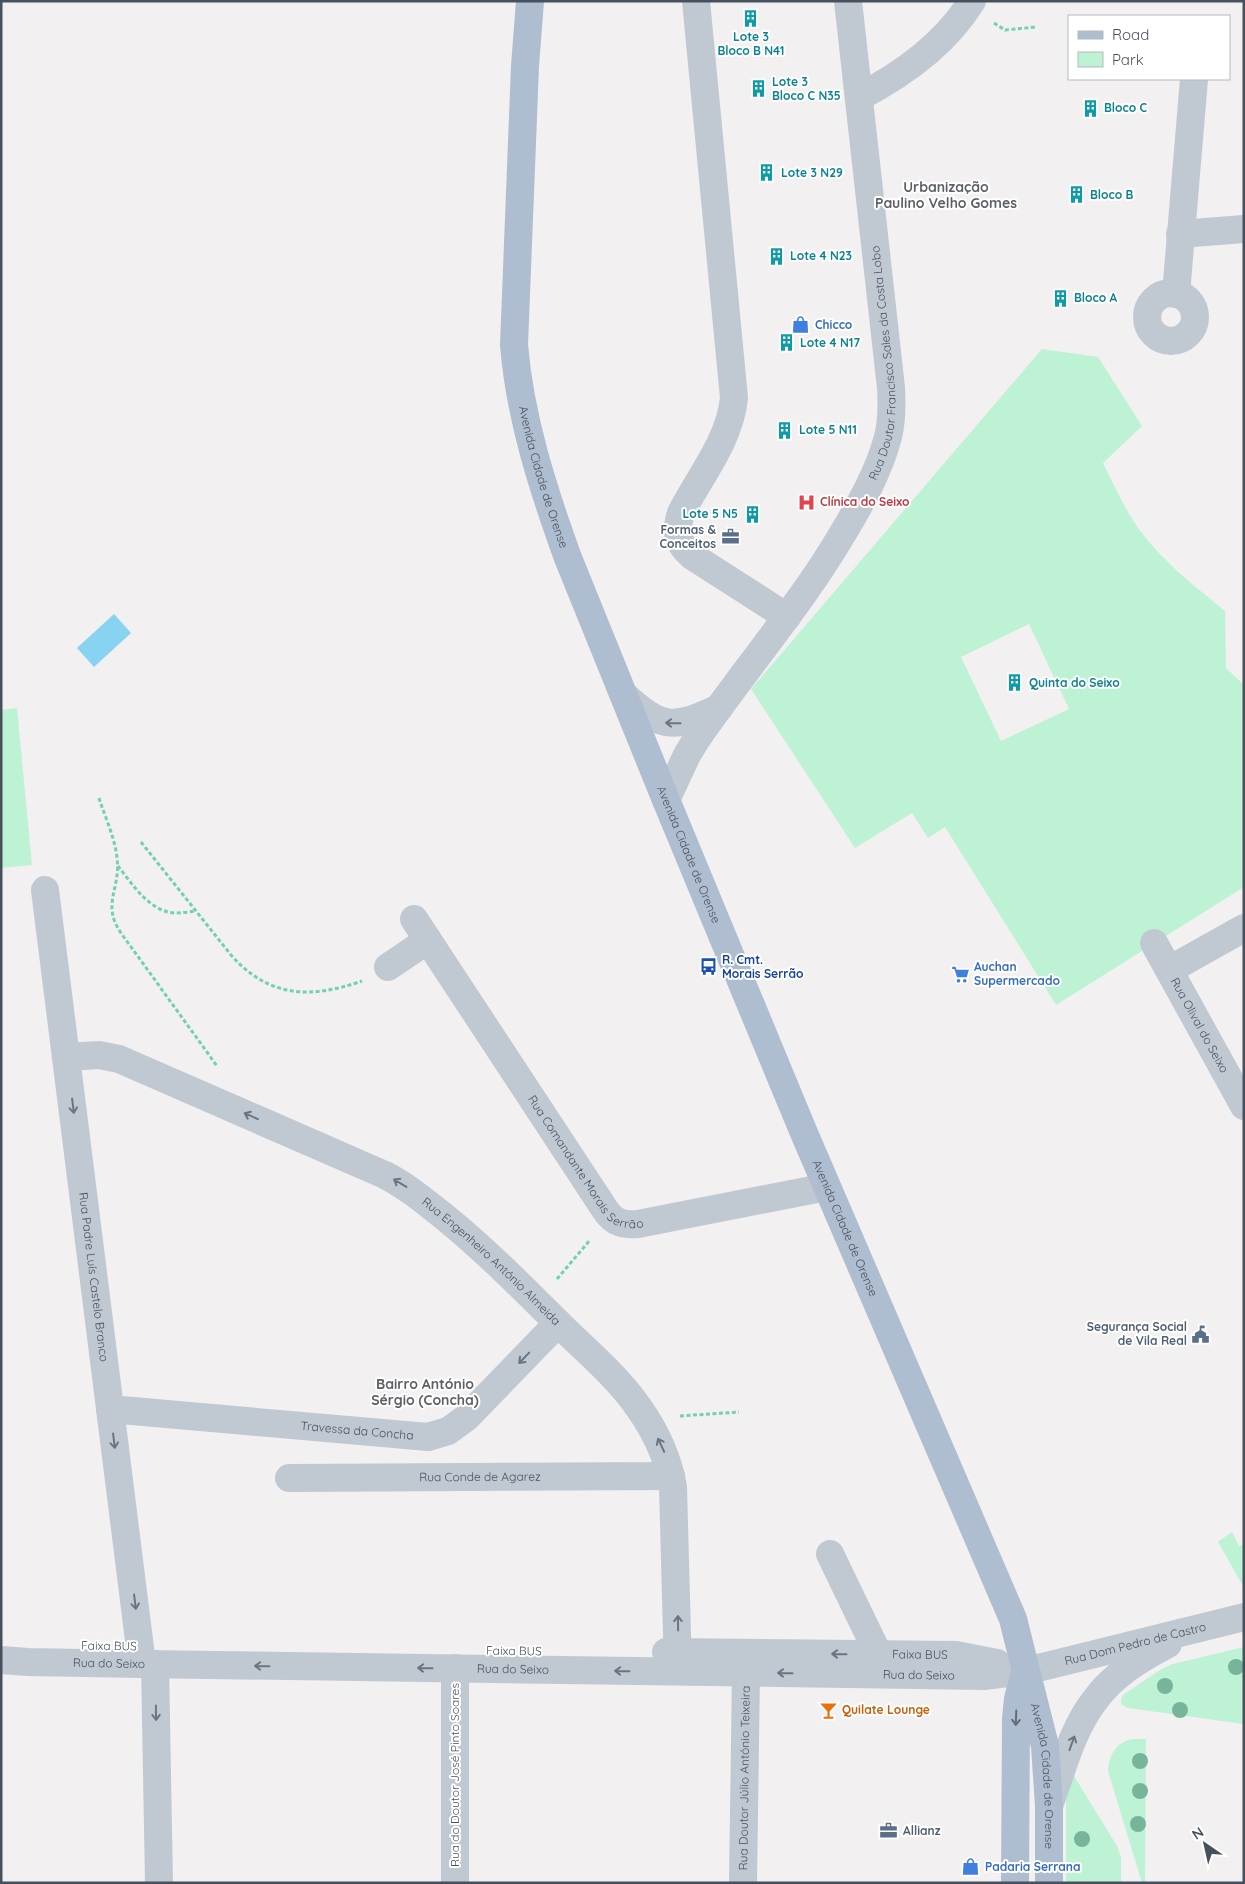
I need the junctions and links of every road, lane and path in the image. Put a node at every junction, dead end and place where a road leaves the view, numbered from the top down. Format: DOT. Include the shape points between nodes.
graph roads {
  1 [pos="530,1"];
  2 [pos="696,1"];
  3 [pos="848,1"];
  4 [pos="971,2"];
  5 [pos="1036,26"];
  6 [pos="1194,80"];
  7 [pos="859,98"];
  8 [pos="1244,229"];
  9 [pos="1180,234"];
  10 [pos="1176,294"];
  11 [pos="787,617"];
  12 [pos="623,694"];
  13 [pos="719,708"];
  14 [pos="99,798"];
  15 [pos="666,800"];
  16 [pos="140,842"];
  17 [pos="118,866"];
  18 [pos="46,890"];
  19 [pos="196,911"];
  20 [pos="1244,928"];
  21 [pos="1154,943"];
  22 [pos="388,967"];
  23 [pos="1169,970"];
  24 [pos="66,1057"];
  25 [pos="220,1071"];
  26 [pos="1244,1106"];
  27 [pos="827,1187"];
  28 [pos="610,1217"];
  29 [pos="537,1302"];
  30 [pos="558,1323"];
  31 [pos="110,1409"];
  32 [pos="739,1412"];
  33 [pos="646,1418"];
  34 [pos="671,1476"];
  35 [pos="289,1478"];
  36 [pos="830,1554"];
  37 [pos="1244,1617"];
  38 [pos="1201,1627"];
  39 [pos="1,1644"];
  40 [pos="146,1658"];
  41 [pos="1,1660"];
  42 [pos="678,1662"];
  43 [pos="883,1664"];
  44 [pos="455,1668"];
  45 [pos="1026,1671"];
  46 [pos="746,1672"];
  47 [pos="1049,1806"];
  48 [pos="159,1883"];
  49 [pos="455,1883"];
  50 [pos="743,1883"];
  51 [pos="1015,1883"];
  52 [pos="1048,1883"];
  1 -- 12 [label="main road, Avenida Cidade de Orense" via="514,324 518,385 555,523"];
  2 -- 11 [label="street" via="734,398 724,436 681,513 678,538 692,556"];
  3 -- 7 [label="street, Rua Doutor Francisco Sales da Costa Lobo"];
  4 -- 5 [label="path" via="986,18 1005,30"];
  4 -- 7 [label="street" via="952,28 915,61"];
  6 -- 9 [label="street"];
  7 -- 11 [label="street, Rua Doutor Francisco Sales da Costa Lobo" via="892,413 884,449 866,494 817,576"];
  8 -- 9 [label="street"];
  9 -- 10 [label="street"];
  11 -- 13 [label="street, Rua Doutor Francisco Sales da Costa Lobo"];
  13 -- 12 [label="street, one-way" via="687,722 672,724 647,715"];
  12 -- 15 [label="main road, Avenida Cidade de Orense"];
  13 -- 15 [label="street, Rua Doutor Francisco Sales da Costa Lobo" via="687,755"];
  14 -- 17 [label="path"];
  15 -- 27 [label="main road, Avenida Cidade de Orense"];
  16 -- 19 [label="path"];
  17 -- 19 [label="path" via="141,894 158,908 174,913"];
  17 -- 25 [label="path" via="111,906 117,926"];
  18 -- 24 [label="street, Rua Padre Luís Castelo Branco"];
  19 -- 22 [label="path" via="249,973 290,990 310,993 332,991 362,981"];
  20 -- 23 [label="street"];
  21 -- 23 [label="street, Rua Olival do Seixo"];
  22 -- 28 [label="street, Rua Comandante Morais Serrão" via="421,930"];
  23 -- 26 [label="street, Rua Olival do Seixo"];
  29 -- 24 [label="street, Rua Engenheiro António Almeida, one-way" via="472,1240 422,1198 386,1175 119,1059 93,1055"];
  24 -- 31 [label="street, Rua Padre Luís Castelo Branco, one-way"];
  27 -- 28 [label="street, Rua Comandante Morais Serrão" via="638,1224 622,1224"];
  27 -- 45 [label="main road, Avenida Cidade de Orense" via="1008,1604 1019,1635"];
  28 -- 29 [label="path"];
  29 -- 30 [label="street, Rua Engenheiro António Almeida"];
  30 -- 31 [label="street, Travessa da Concha, one-way" via="466,1418 442,1434 428,1437"];
  30 -- 33 [label="street, Rua Engenheiro António Almeida" via="622,1387"];
  31 -- 40 [label="street, Rua Padre Luís Castelo Branco, one-way"];
  32 -- 33 [label="path"];
  34 -- 33 [label="street, Rua Engenheiro António Almeida, one-way" via="664,1452"];
  34 -- 35 [label="street, Rua Conde de Agarez"];
  42 -- 34 [label="street, Rua Engenheiro António Almeida, one-way" via="675,1509"];
  36 -- 43 [label="street"];
  37 -- 38 [label="street, Rua Dom Pedro de Castro"];
  38 -- 45 [label="street, Rua Dom Pedro de Castro"];
  47 -- 38 [label="street, one-way" via="1074,1736 1094,1700 1133,1665"];
  39 -- 40 [label="street, Faixa BUS"];
  40 -- 41 [label="street, Rua do Seixo"];
  40 -- 42 [label="street, Faixa BUS"];
  44 -- 40 [label="street, Rua do Seixo, one-way"];
  40 -- 48 [label="street, Rua Padre Luís Castelo Branco, one-way"];
  43 -- 42 [label="street, Faixa BUS, one-way"];
  42 -- 44 [label="street, Rua do Seixo, one-way"];
  42 -- 46 [label="street, Rua do Seixo"];
  43 -- 45 [label="street, Rua do Seixo" via="984,1676"];
  43 -- 46 [label="street, Rua do Seixo, one-way"];
  44 -- 49 [label="street, Rua do Doutor José Pinto Soares"];
  45 -- 47 [label="main road, Avenida Cidade de Orense" via="1042,1731"];
  45 -- 51 [label="main road, Avenida Cidade de Orense, one-way" via="1016,1719"];
  46 -- 50 [label="street, Rua Doutor Júlio António Teixeira"];
  47 -- 52 [label="main road, Avenida Cidade de Orense"];
}
